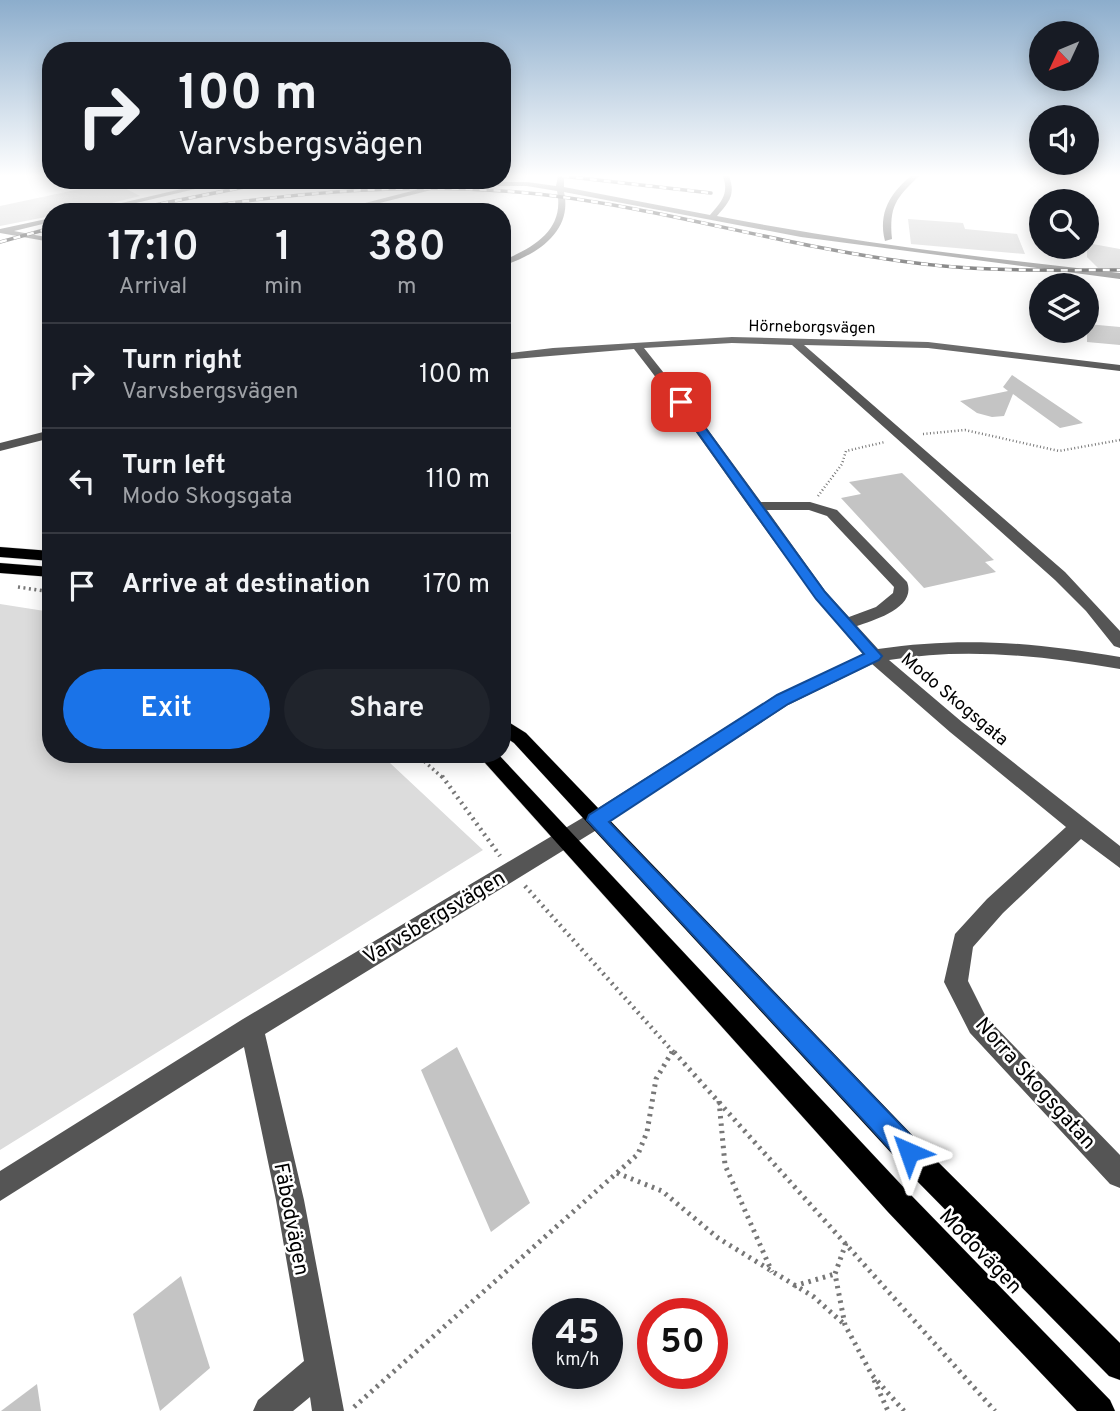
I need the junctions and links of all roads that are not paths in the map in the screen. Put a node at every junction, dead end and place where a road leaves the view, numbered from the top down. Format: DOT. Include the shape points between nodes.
graph roads {
  1 [pos="543,242"];
  2 [pos="845,242"];
  3 [pos="511,259"];
  4 [pos="1120,276"];
  5 [pos="795,342"];
  6 [pos="637,346"];
  7 [pos="511,356"];
  8 [pos="1120,368"];
  9 [pos="42,436"];
  10 [pos="0,447"];
  11 [pos="757,506"];
  12 [pos="0,552"];
  13 [pos="42,555"];
  14 [pos="0,568"];
  15 [pos="42,571"];
  16 [pos="846,624"];
  17 [pos="1120,642"];
  18 [pos="874,656"];
  19 [pos="1120,663"];
  20 [pos="511,731"];
  21 [pos="494,763"];
  22 [pos="596,820"];
  23 [pos="1080,827"];
  24 [pos="565,838"];
  25 [pos="1120,858"];
  26 [pos="252,1028"];
  27 [pos="1120,1174"];
  28 [pos="0,1188"];
  29 [pos="1120,1365"];
  30 [pos="320,1368"];
  31 [pos="269,1411"];
  32 [pos="328,1411"];
  33 [pos="1099,1411"];
  1 -- 3 [label="street"];
  2 -- 4 [label="street"];
  5 -- 6 [label="street, Hörneborgsvägen" via="732,340"];
  5 -- 8 [label="street, Hörneborgsvägen" via="928,345"];
  5 -- 17 [label="street" via="1060,576"];
  6 -- 7 [label="street, Hörneborgsvägen"];
  6 -- 11 [label="street, Modo Skogsgata"];
  9 -- 10 [label="street"];
  11 -- 16 [label="street, Modo Skogsgata"];
  11 -- 16 [label="street" via="822,508 832,513 902,586 896,603"];
  12 -- 13 [label="main road"];
  14 -- 15 [label="main road"];
  16 -- 18 [label="street, Modo Skogsgata"];
  18 -- 19 [label="street, Varvsbergsvägen" via="985,647 1041,650"];
  18 -- 22 [label="street, Varvsbergsvägen" via="782,700"];
  18 -- 23 [label="street, Modo Skogsgata"];
  20 -- 22 [label="main road, Modovägen"];
  21 -- 24 [label="main road, Modovägen"];
  22 -- 24 [label="street, Varvsbergsvägen"];
  22 -- 29 [label="main road, Modovägen" via="927,1171"];
  23 -- 25 [label="street, Modo Skogsgata"];
  23 -- 27 [label="street, Norra Skogsgatan" via="963,942 956,982 978,1025"];
  24 -- 26 [label="street, Varvsbergsvägen"];
  24 -- 33 [label="main road, Modovägen" via="898,1202"];
  26 -- 28 [label="street, Varvsbergsvägen"];
  26 -- 30 [label="street, Fäbodvägen" via="290,1200"];
  30 -- 31 [label="street"];
  30 -- 32 [label="street, Fäbodvägen"];
}
